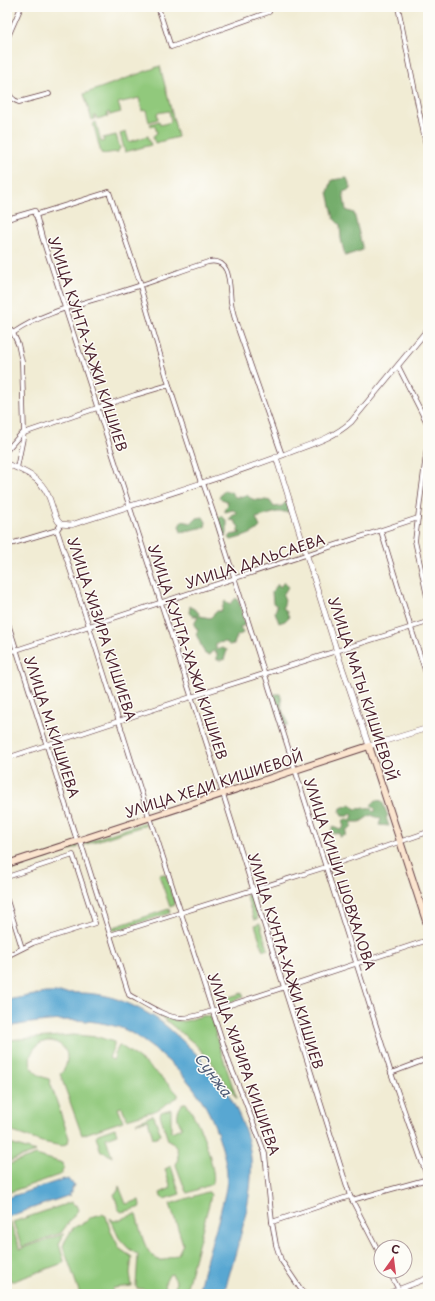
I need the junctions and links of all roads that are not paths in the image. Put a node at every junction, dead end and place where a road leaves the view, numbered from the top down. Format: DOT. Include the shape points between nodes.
graph roads {
  1 [pos="21,7"];
  2 [pos="158,7"];
  3 [pos="267,7"];
  4 [pos="398,7"];
  5 [pos="7,39"];
  6 [pos="7,89"];
  7 [pos="49,94"];
  8 [pos="428,154"];
  9 [pos="35,213"];
  10 [pos="7,220"];
  11 [pos="140,286"];
  12 [pos="65,309"];
  13 [pos="7,326"];
  14 [pos="428,329"];
  15 [pos="13,333"];
  16 [pos="398,366"];
  17 [pos="169,385"];
  18 [pos="97,408"];
  19 [pos="428,425"];
  20 [pos="24,433"];
  21 [pos="428,439"];
  22 [pos="7,450"];
  23 [pos="282,455"];
  24 [pos="276,457"];
  25 [pos="7,464"];
  26 [pos="17,468"];
  27 [pos="202,483"];
  28 [pos="129,506"];
  29 [pos="418,518"];
  30 [pos="62,524"];
  31 [pos="57,530"];
  32 [pos="381,531"];
  33 [pos="7,545"];
  34 [pos="306,554"];
  35 [pos="234,579"];
  36 [pos="428,601"];
  37 [pos="160,604"];
  38 [pos="7,620"];
  39 [pos="428,622"];
  40 [pos="89,626"];
  41 [pos="411,628"];
  42 [pos="16,650"];
  43 [pos="337,652"];
  44 [pos="7,654"];
  45 [pos="264,674"];
  46 [pos="428,679"];
  47 [pos="191,697"];
  48 [pos="120,721"];
  49 [pos="428,728"];
  50 [pos="46,745"];
  51 [pos="369,746"];
  52 [pos="7,758"];
  53 [pos="295,770"];
  54 [pos="223,794"];
  55 [pos="150,817"];
  56 [pos="428,832"];
  57 [pos="78,840"];
  58 [pos="400,842"];
  59 [pos="7,864"];
  60 [pos="326,867"];
  61 [pos="7,877"];
  62 [pos="253,890"];
  63 [pos="7,900"];
  64 [pos="181,913"];
  65 [pos="105,921"];
  66 [pos="95,923"];
  67 [pos="428,927"];
  68 [pos="110,935"];
  69 [pos="428,940"];
  70 [pos="22,948"];
  71 [pos="7,956"];
  72 [pos="356,964"];
  73 [pos="283,987"];
  74 [pos="212,1011"];
  75 [pos="428,1059"];
  76 [pos="391,1073"];
  77 [pos="428,1179"];
  78 [pos="350,1196"];
  79 [pos="352,1200"];
  80 [pos="272,1222"];
  81 [pos="373,1241"];
  82 [pos="428,1278"];
  83 [pos="393,1279"];
  84 [pos="400,1292"];
  85 [pos="304,1294"];
  86 [pos="387,1294"];
  1 -- 5 [label="street"];
  2 -- 3 [label="street" via="171,47 269,12"];
  4 -- 8 [label="street"];
  6 -- 7 [label="street" via="10,97 19,102"];
  9 -- 10 [label="street"];
  9 -- 11 [label="street, УЛИЦА КИШИ ШОВХАЛОВА" via="109,192"];
  9 -- 12 [label="street, УЛИЦА КУНТА-ХАЖИ КИШИЕВ"];
  11 -- 12 [label="street"];
  11 -- 17 [label="street, УЛИЦА КИШИ ШОВХАЛОВА"];
  11 -- 23 [label="street" via="213,261 221,263 227,270 236,323"];
  12 -- 15 [label="street" via="30,322"];
  12 -- 18 [label="street, УЛИЦА КУНТА-ХАЖИ КИШИЕВ"];
  13 -- 15 [label="street"];
  14 -- 16 [label="street"];
  15 -- 20 [label="street" via="22,362"];
  16 -- 19 [label="street"];
  16 -- 23 [label="street" via="341,431"];
  17 -- 18 [label="street"];
  17 -- 27 [label="street, УЛИЦА КИШИ ШОВХАЛОВА"];
  18 -- 20 [label="street"];
  18 -- 28 [label="street, УЛИЦА КУНТА-ХАЖИ КИШИЕВ"];
  20 -- 22 [label="street"];
  20 -- 26 [label="street"];
  21 -- 29 [label="street"];
  23 -- 24 [label="street"];
  24 -- 27 [label="street"];
  24 -- 34 [label="street, УЛИЦА МАТЫ КИШИЕВОЙ"];
  25 -- 26 [label="street, УЛИЦА ХИЗИРА КИШИЕВА"];
  26 -- 30 [label="street, УЛИЦА ХИЗИРА КИШИЕВА" via="43,485 55,517"];
  27 -- 28 [label="street"];
  27 -- 35 [label="street, УЛИЦА КИШИ ШОВХАЛОВА"];
  28 -- 30 [label="street" via="72,525"];
  28 -- 37 [label="street, УЛИЦА КУНТА-ХАЖИ КИШИЕВ"];
  29 -- 32 [label="street, УЛИЦА ДАЛЬСАЕВА"];
  29 -- 36 [label="street" via="415,541"];
  30 -- 31 [label="street, УЛИЦА ХИЗИРА КИШИЕВА"];
  31 -- 33 [label="street"];
  31 -- 40 [label="street, УЛИЦА ХИЗИРА КИШИЕВА"];
  32 -- 34 [label="street, УЛИЦА ДАЛЬСАЕВА"];
  32 -- 41 [label="street"];
  34 -- 35 [label="street, УЛИЦА ДАЛЬСАЕВА"];
  34 -- 43 [label="street, УЛИЦА МАТЫ КИШИЕВОЙ"];
  35 -- 37 [label="street, УЛИЦА ДАЛЬСАЕВА"];
  35 -- 45 [label="street, УЛИЦА КИШИ ШОВХАЛОВА"];
  37 -- 40 [label="street, УЛИЦА ДАЛЬСАЕВА"];
  37 -- 47 [label="street, УЛИЦА КУНТА-ХАЖИ КИШИЕВ"];
  38 -- 42 [label="street, УЛИЦА М.КИШИЕВА"];
  39 -- 41 [label="street"];
  40 -- 42 [label="street, УЛИЦА ДАЛЬСАЕВА"];
  40 -- 48 [label="street, УЛИЦА ХИЗИРА КИШИЕВА"];
  41 -- 43 [label="street"];
  41 -- 46 [label="street"];
  42 -- 44 [label="street, УЛИЦА ДАЛЬСАЕВА"];
  42 -- 50 [label="street, УЛИЦА М.КИШИЕВА"];
  43 -- 45 [label="street"];
  43 -- 51 [label="street, УЛИЦА МАТЫ КИШИЕВОЙ"];
  45 -- 47 [label="street"];
  45 -- 53 [label="street, УЛИЦА КИШИ ШОВХАЛОВА"];
  47 -- 48 [label="street"];
  47 -- 54 [label="street, УЛИЦА КУНТА-ХАЖИ КИШИЕВ"];
  48 -- 50 [label="street"];
  48 -- 55 [label="street, УЛИЦА ХИЗИРА КИШИЕВА"];
  49 -- 51 [label="street, УЛИЦА ХЕДИ КИШИЕВОЙ"];
  50 -- 52 [label="street"];
  50 -- 57 [label="street, УЛИЦА М.КИШИЕВА"];
  51 -- 53 [label="main road, УЛИЦА ХЕДИ КИШИЕВОЙ"];
  51 -- 58 [label="main road, УЛИЦА МАТЫ КИШИЕВОЙ"];
  53 -- 54 [label="main road, УЛИЦА ХЕДИ КИШИЕВОЙ"];
  53 -- 60 [label="street, УЛИЦА КИШИ ШОВХАЛОВА"];
  54 -- 55 [label="main road, УЛИЦА ХЕДИ КИШИЕВОЙ"];
  54 -- 62 [label="street, УЛИЦА КУНТА-ХАЖИ КИШИЕВ"];
  55 -- 57 [label="main road, УЛИЦА ХЕДИ КИШИЕВОЙ"];
  55 -- 64 [label="street, УЛИЦА ХИЗИРА КИШИЕВА"];
  56 -- 58 [label="street"];
  57 -- 59 [label="main road, УЛИЦА ХЕДИ КИШИЕВОЙ"];
  57 -- 65 [label="street, УЛИЦА М.КИШИЕВА"];
  58 -- 60 [label="street"];
  58 -- 67 [label="main road, УЛИЦА МАТЫ КИШИЕВОЙ"];
  60 -- 62 [label="street"];
  60 -- 72 [label="street, УЛИЦА КИШИ ШОВХАЛОВА"];
  61 -- 66 [label="street" via="74,855"];
  62 -- 64 [label="street"];
  62 -- 73 [label="street, УЛИЦА КУНТА-ХАЖИ КИШИЕВ"];
  63 -- 70 [label="street"];
  64 -- 68 [label="street"];
  64 -- 74 [label="street, УЛИЦА ХИЗИРА КИШИЕВА"];
  65 -- 66 [label="street"];
  65 -- 68 [label="street, УЛИЦА М.КИШИЕВА"];
  66 -- 70 [label="street"];
  68 -- 74 [label="street, УЛИЦА М.КИШИЕВА" via="129,995 172,1016 186,1018"];
  69 -- 72 [label="street"];
  70 -- 71 [label="street"];
  72 -- 73 [label="street"];
  72 -- 76 [label="street, УЛИЦА КИШИ ШОВХАЛОВА"];
  73 -- 74 [label="street"];
  73 -- 78 [label="street, УЛИЦА КУНТА-ХАЖИ КИШИЕВ"];
  74 -- 80 [label="street, УЛИЦА ХИЗИРА КИШИЕВА" via="265,1154"];
  75 -- 76 [label="street"];
  76 -- 77 [label="street, УЛИЦА КИШИ ШОВХАЛОВА"];
  77 -- 79 [label="street"];
  78 -- 79 [label="street, УЛИЦА КУНТА-ХАЖИ КИШИЕВ"];
  78 -- 80 [label="street"];
  79 -- 81 [label="street, УЛИЦА КУНТА-ХАЖИ КИШИЕВ"];
  80 -- 85 [label="street, УЛИЦА ХИЗИРА КИШИЕВА" via="281,1260"];
  82 -- 84 [label="street"];
  83 -- 84 [label="street"];
  84 -- 86 [label="street"];
}
